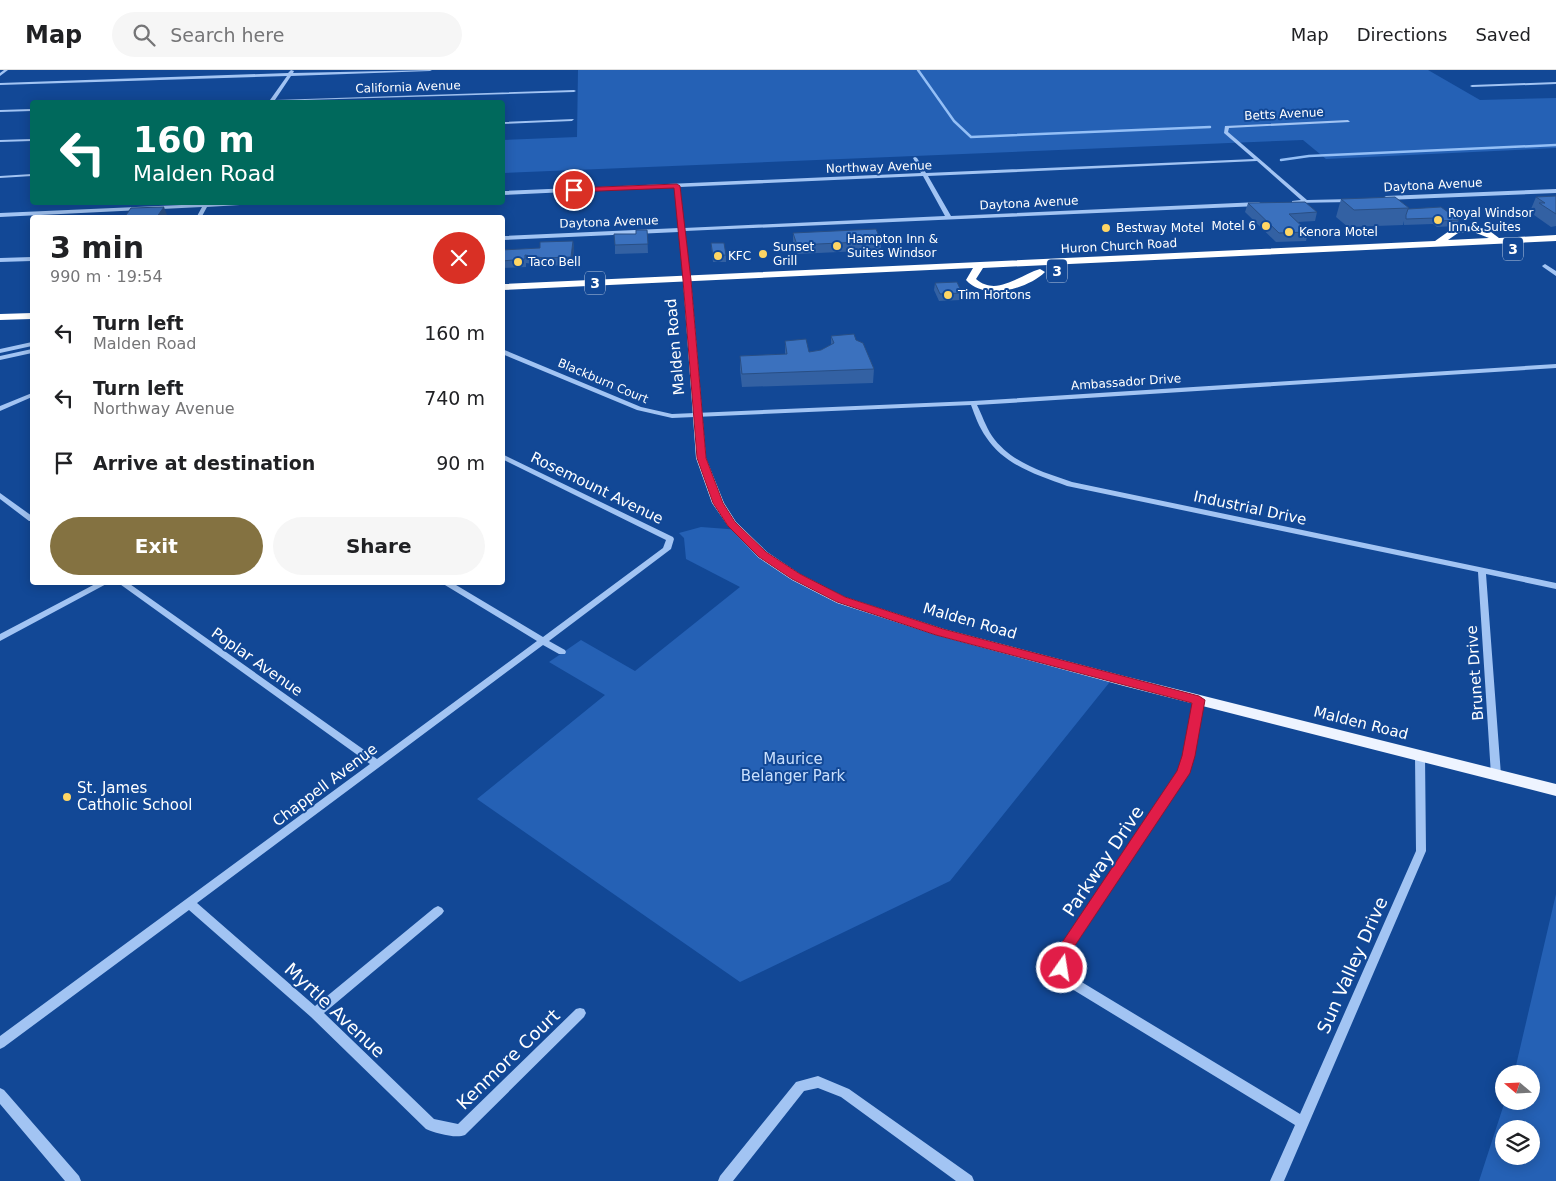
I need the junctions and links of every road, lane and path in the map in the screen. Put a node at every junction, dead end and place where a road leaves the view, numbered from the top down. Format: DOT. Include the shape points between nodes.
graph roads {
  1 [pos="6,70"];
  2 [pos="430,70"];
  3 [pos="291,72"];
  4 [pos="0,75"];
  5 [pos="1556,83"];
  6 [pos="0,84"];
  7 [pos="1472,86"];
  8 [pos="574,91"];
  9 [pos="273,100"];
  10 [pos="327,100"];
  11 [pos="30,110"];
  12 [pos="0,111"];
  13 [pos="572,120"];
  14 [pos="1348,121"];
  15 [pos="505,123"];
  16 [pos="30,140"];
  17 [pos="0,141"];
  18 [pos="915,158"];
  19 [pos="1257,160"];
  20 [pos="30,175"];
  21 [pos="925,175"];
  22 [pos="0,176"];
  23 [pos="575,178"];
  24 [pos="677,186"];
  25 [pos="574,190"];
  26 [pos="1556,191"];
  27 [pos="505,193"];
  28 [pos="1380,199"];
  29 [pos="1355,200"];
  30 [pos="1306,202"];
  31 [pos="1288,203"];
  32 [pos="1269,204"];
  33 [pos="187,205"];
  34 [pos="0,215"];
  35 [pos="949,218"];
  36 [pos="682,230"];
  37 [pos="505,238"];
  38 [pos="1556,238"];
  39 [pos="1496,241"];
  40 [pos="1556,247"];
  41 [pos="1470,251"];
  42 [pos="30,259"];
  43 [pos="0,260"];
  44 [pos="978,266"];
  45 [pos="1545,266"];
  46 [pos="1556,274"];
  47 [pos="973,275"];
  48 [pos="769,285"];
  49 [pos="690,286"];
  50 [pos="505,287"];
  51 [pos="505,296"];
  52 [pos="30,307"];
  53 [pos="0,308"];
  54 [pos="30,316"];
  55 [pos="0,317"];
  56 [pos="30,344"];
  57 [pos="0,351"];
  58 [pos="30,351"];
  59 [pos="505,352"];
  60 [pos="0,358"];
  61 [pos="1556,366"];
  62 [pos="30,397"];
  63 [pos="973,403"];
  64 [pos="0,409"];
  65 [pos="698,415"];
  66 [pos="505,457"];
  67 [pos="0,495"];
  68 [pos="30,518"];
  69 [pos="667,549"];
  70 [pos="1482,570"];
  71 [pos="100,585"];
  72 [pos="125,585"];
  73 [pos="449,585"];
  74 [pos="1556,586"];
  75 [pos="0,638"];
  76 [pos="545,641"];
  77 [pos="562,652"];
  78 [pos="1199,700"];
  79 [pos="1420,756"];
  80 [pos="377,764"];
  81 [pos="1496,775"];
  82 [pos="1556,790"];
  83 [pos="190,904"];
  84 [pos="438,911"];
  85 [pos="315,1013"];
  86 [pos="580,1013"];
  87 [pos="0,1043"];
  88 [pos="0,1094"];
  89 [pos="1303,1123"];
  90 [pos="460,1131"];
  91 [pos="74,1181"];
  92 [pos="725,1181"];
  93 [pos="967,1181"];
  94 [pos="1277,1181"];
  1 -- 4 [label="street"];
  2 -- 3 [label="street"];
  3 -- 6 [label="street"];
  3 -- 9 [label="street"];
  5 -- 7 [label="street"];
  8 -- 10 [label="street, California Avenue"];
  11 -- 12 [label="street"];
  13 -- 15 [label="street"];
  14 -- 19 [label="street, Betts Avenue" via="1227,127 1226,132"];
  16 -- 17 [label="street"];
  18 -- 21 [label="street"];
  19 -- 21 [label="street, Northway Avenue"];
  19 -- 30 [label="street"];
  20 -- 22 [label="street"];
  21 -- 24 [label="street, Northway Avenue"];
  21 -- 35 [label="street"];
  23 -- 25 [label="street"];
  24 -- 25 [label="street, Northway Avenue"];
  24 -- 36 [label="street, Malden Road"];
  25 -- 27 [label="street, Northway Avenue"];
  26 -- 28 [label="street, Daytona Avenue"];
  29 -- 30 [label="street"];
  30 -- 31 [label="street"];
  32 -- 35 [label="street, Daytona Avenue"];
  33 -- 34 [label="street"];
  35 -- 36 [label="street, Daytona Avenue"];
  36 -- 37 [label="street, Daytona Avenue"];
  36 -- 49 [label="street, Malden Road"];
  38 -- 39 [label="highway, Huron Church Road / 3"];
  39 -- 41 [label="highway" via="1490,248"];
  39 -- 44 [label="highway, Huron Church Road / 3"];
  40 -- 41 [label="highway, Huron Church Road / 3"];
  41 -- 47 [label="highway, Huron Church Road / 3" via="1040,272 1006,287 991,289 974,284 971,280"];
  42 -- 43 [label="street"];
  44 -- 47 [label="highway"];
  44 -- 49 [label="highway, Huron Church Road / 3"];
  45 -- 46 [label="street"];
  47 -- 48 [label="highway"];
  49 -- 50 [label="highway, Huron Church Road / 3"];
  49 -- 51 [label="highway, Huron Church Road / 3"];
  49 -- 65 [label="main road, Malden Road"];
  52 -- 53 [label="highway"];
  54 -- 55 [label="highway"];
  56 -- 57 [label="street"];
  58 -- 60 [label="street"];
  59 -- 65 [label="street, Blackburn Court" via="639,409 672,416"];
  61 -- 63 [label="street, Ambassador Drive"];
  62 -- 64 [label="street"];
  63 -- 65 [label="street, Ambassador Drive"];
  63 -- 70 [label="street, Industrial Drive" via="990,438 1003,452 1034,472 1070,484"];
  65 -- 78 [label="main road, Malden Road" via="702,458 718,503 732,524 763,555 796,577 841,600 940,632"];
  66 -- 69 [label="street, Rosemount Avenue" via="670,539"];
  67 -- 68 [label="street"];
  69 -- 76 [label="street, Chappell Avenue"];
  70 -- 74 [label="street, Industrial Drive"];
  70 -- 81 [label="street, Brunet Drive"];
  71 -- 75 [label="street"];
  72 -- 80 [label="street, Poplar Avenue"];
  73 -- 76 [label="street"];
  76 -- 77 [label="street"];
  76 -- 80 [label="street, Chappell Avenue"];
  78 -- 79 [label="main road, Malden Road"];
  78 -- 89 [label="street, Parkway Drive" via="1183,773 1066,947 1062,968 1071,982"];
  79 -- 81 [label="main road, Malden Road"];
  79 -- 89 [label="street, Sun Valley Drive" via="1422,851"];
  80 -- 83 [label="street, Chappell Avenue"];
  81 -- 82 [label="main road, Malden Road"];
  83 -- 85 [label="street, Myrtle Avenue"];
  83 -- 87 [label="street, Chappell Avenue"];
  84 -- 85 [label="street"];
  85 -- 90 [label="street, Myrtle Avenue" via="431,1125"];
  86 -- 90 [label="street, Kenmore Court"];
  88 -- 91 [label="street"];
  89 -- 94 [label="street, Sun Valley Drive"];
  92 -- 93 [label="street" via="800,1086 818,1082 845,1093"];
}
